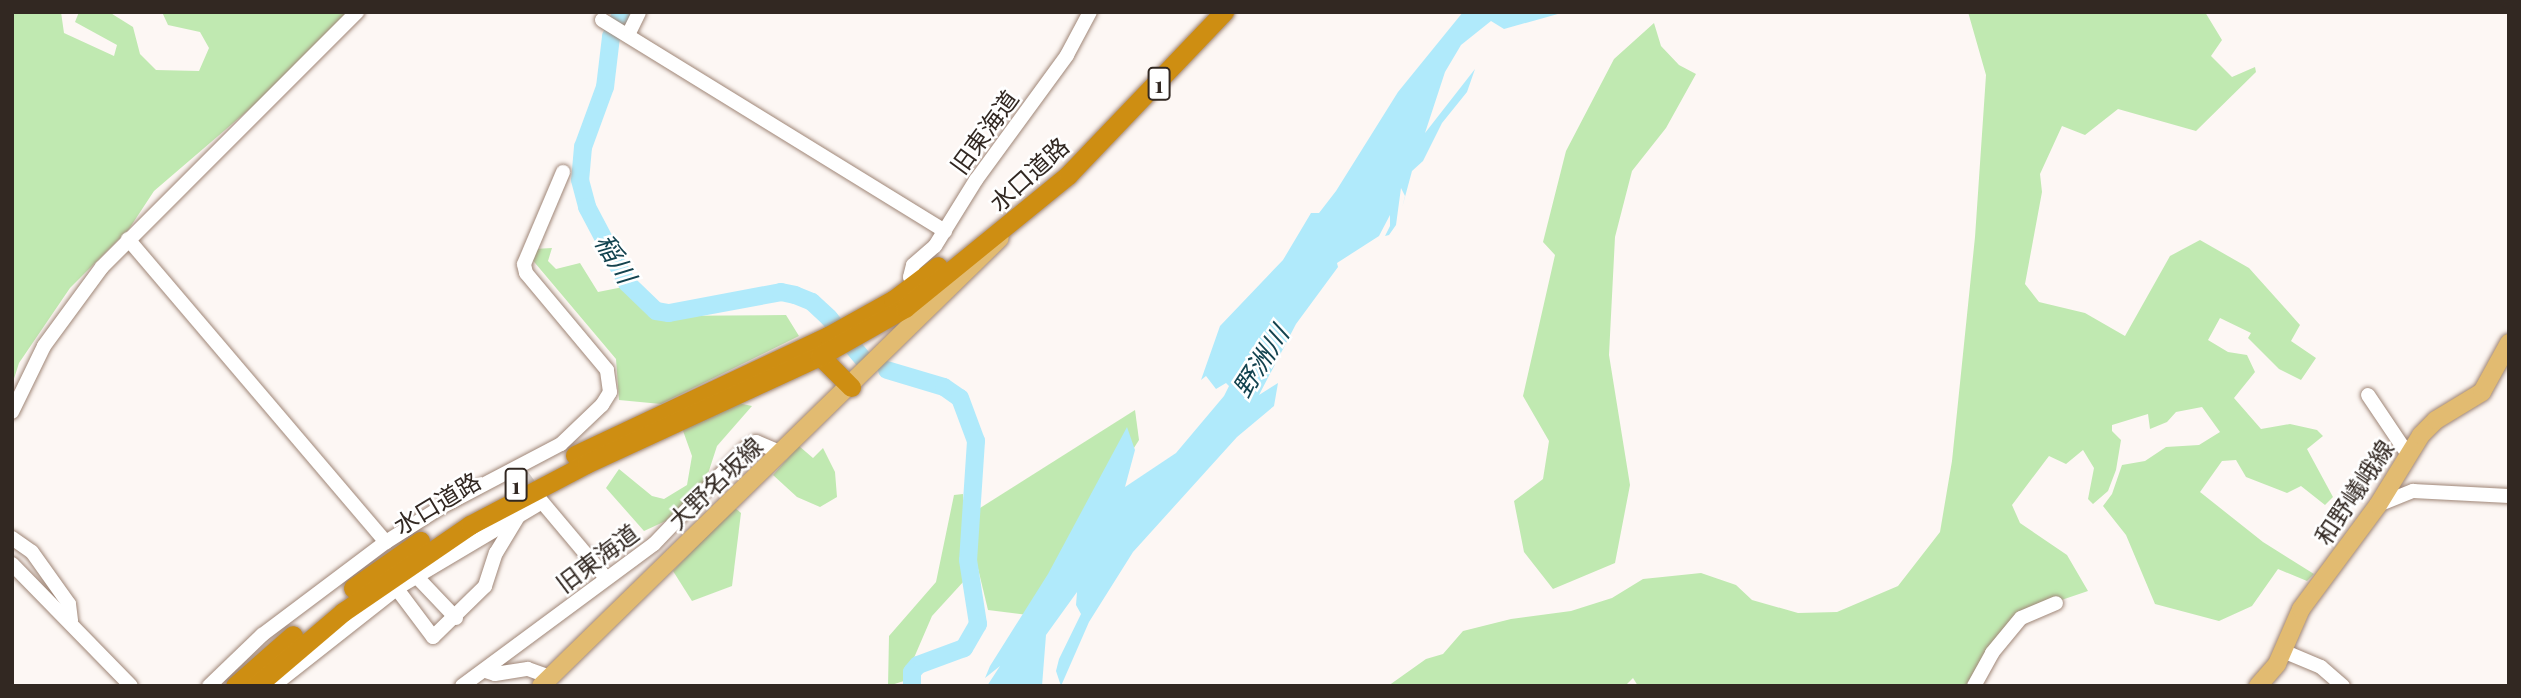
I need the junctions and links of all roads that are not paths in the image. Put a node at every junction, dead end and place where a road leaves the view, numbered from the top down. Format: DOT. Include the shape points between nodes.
graph roads {
  1 [pos="357,12"];
  2 [pos="639,12"];
  3 [pos="1090,12"];
  4 [pos="1224,12"];
  5 [pos="605,22"];
  6 [pos="625,34"];
  7 [pos="1090,152"];
  8 [pos="563,172"];
  9 [pos="1021,215"];
  10 [pos="945,231"];
  11 [pos="128,239"];
  12 [pos="931,281"];
  13 [pos="833,341"];
  14 [pos="2509,343"];
  15 [pos="820,356"];
  16 [pos="851,387"];
  17 [pos="2368,395"];
  18 [pos="12,412"];
  19 [pos="782,453"];
  20 [pos="2409,456"];
  21 [pos="2509,496"];
  22 [pos="2378,505"];
  23 [pos="520,514"];
  24 [pos="12,538"];
  25 [pos="386,542"];
  26 [pos="12,564"];
  27 [pos="416,576"];
  28 [pos="606,578"];
  29 [pos="397,589"];
  30 [pos="2056,603"];
  31 [pos="456,618"];
  32 [pos="72,621"];
  33 [pos="2283,651"];
  34 [pos="486,671"];
  35 [pos="546,681"];
  36 [pos="131,686"];
  37 [pos="209,686"];
  38 [pos="235,686"];
  39 [pos="256,686"];
  40 [pos="273,686"];
  41 [pos="462,686"];
  42 [pos="1974,686"];
  43 [pos="2258,686"];
  44 [pos="2343,686"];
  1 -- 11 [label="street"];
  2 -- 6 [label="street"];
  3 -- 10 [label="street, 旧東海道" via="1067,55"];
  4 -- 7 [label="highway, 1"];
  5 -- 6 [label="street"];
  6 -- 10 [label="street"];
  7 -- 9 [label="highway, 水口道路 / 1"];
  7 -- 12 [label="highway, 水口道路 / 1"];
  8 -- 25 [label="street" via="524,256 526,273 607,370 610,392 561,444"];
  9 -- 12 [label="highway, 水口道路 / 1"];
  9 -- 12 [label="main road, 大野名坂線"];
  10 -- 12 [label="street, 旧東海道"];
  11 -- 18 [label="street" via="72,304 44,346"];
  11 -- 25 [label="street"];
  12 -- 13 [label="highway, 水口道路 / 1"];
  12 -- 16 [label="main road, 大野名坂線"];
  13 -- 15 [label="highway, 水口道路 / 1"];
  13 -- 38 [label="highway, 水口道路 / 1" via="604,441 466,512 366,578"];
  14 -- 20 [label="main road, 和野嶬峨線" via="2489,384 2436,420"];
  15 -- 16 [label="highway"];
  15 -- 39 [label="highway, 水口道路 / 1" via="586,464 470,525 343,612"];
  16 -- 19 [label="main road, 大野名坂線"];
  17 -- 20 [label="street"];
  19 -- 28 [label="street, 旧東海道" via="756,442 745,449 653,544"];
  19 -- 35 [label="main road, 大野名坂線"];
  20 -- 22 [label="main road, 和野嶬峨線"];
  21 -- 22 [label="street" via="2413,491"];
  22 -- 33 [label="main road, 和野嶬峨線" via="2301,609"];
  23 -- 27 [label="street"];
  23 -- 28 [label="street" via="540,499"];
  23 -- 31 [label="street" via="496,554 485,586"];
  24 -- 32 [label="street" via="32,552 69,604"];
  25 -- 37 [label="street" via="262,635"];
  26 -- 32 [label="street"];
  27 -- 29 [label="street"];
  27 -- 31 [label="street"];
  28 -- 34 [label="street, 旧東海道"];
  29 -- 31 [label="street" via="433,637"];
  29 -- 40 [label="street"];
  30 -- 42 [label="street" via="2021,618 1992,653"];
  32 -- 36 [label="street"];
  33 -- 43 [label="main road, 和野嶬峨線"];
  33 -- 44 [label="street" via="2321,667"];
  34 -- 35 [label="street" via="528,669"];
  34 -- 41 [label="street, 旧東海道"];
}
